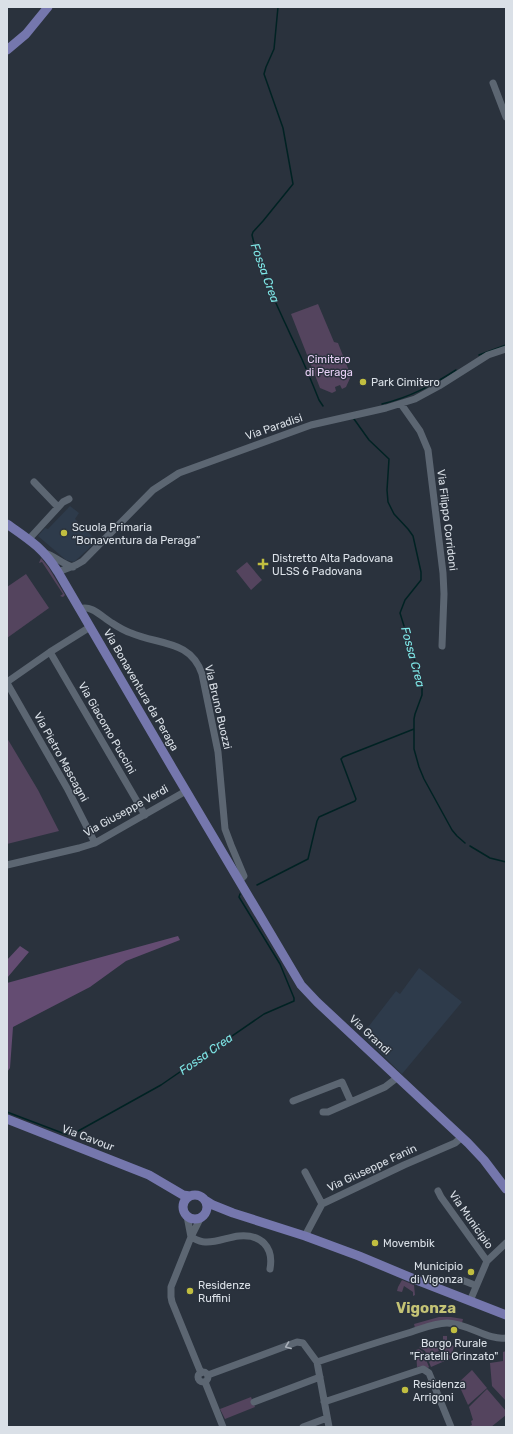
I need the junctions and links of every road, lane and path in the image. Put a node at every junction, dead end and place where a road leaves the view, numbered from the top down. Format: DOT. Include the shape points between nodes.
graph roads {
  1 [pos="48,7"];
  2 [pos="7,50"];
  3 [pos="493,83"];
  4 [pos="506,117"];
  5 [pos="506,349"];
  6 [pos="401,404"];
  7 [pos="34,482"];
  8 [pos="69,499"];
  9 [pos="58,507"];
  10 [pos="7,524"];
  11 [pos="29,539"];
  12 [pos="45,553"];
  13 [pos="73,567"];
  14 [pos="58,572"];
  15 [pos="80,609"];
  16 [pos="90,627"];
  17 [pos="442,646"];
  18 [pos="50,652"];
  19 [pos="7,683"];
  20 [pos="186,791"];
  21 [pos="145,815"];
  22 [pos="95,843"];
  23 [pos="7,865"];
  24 [pos="239,881"];
  25 [pos="398,1077"];
  26 [pos="293,1101"];
  27 [pos="351,1102"];
  28 [pos="323,1112"];
  29 [pos="7,1119"];
  30 [pos="462,1137"];
  31 [pos="305,1172"];
  32 [pos="160,1181"];
  33 [pos="506,1189"];
  34 [pos="438,1190"];
  35 [pos="190,1196"];
  36 [pos="205,1200"];
  37 [pos="322,1204"];
  38 [pos="183,1206"];
  39 [pos="233,1213"];
  40 [pos="203,1215"];
  41 [pos="187,1216"];
  42 [pos="305,1236"];
  43 [pos="190,1237"];
  44 [pos="506,1243"];
  45 [pos="487,1261"];
  46 [pos="270,1269"];
  47 [pos="467,1282"];
  48 [pos="464,1290"];
  49 [pos="470,1301"];
  50 [pos="506,1315"];
  51 [pos="506,1338"];
  52 [pos="317,1362"];
  53 [pos="205,1377"];
  54 [pos="320,1377"];
  55 [pos="254,1402"];
  56 [pos="324,1402"];
  57 [pos="327,1418"];
  58 [pos="223,1427"];
  59 [pos="303,1427"];
  60 [pos="329,1427"];
  61 [pos="451,1427"];
  1 -- 2 [label="main road" via="26,34"];
  3 -- 4 [label="street"];
  5 -- 6 [label="street, Via Paradisi" via="488,355 428,393"];
  6 -- 13 [label="street, Via Paradisi" via="311,425 179,473 153,490 88,557"];
  6 -- 17 [label="street, Via Filippo Corridoni" via="420,431 428,450 443,573"];
  7 -- 9 [label="street"];
  8 -- 9 [label="street"];
  9 -- 11 [label="street"];
  10 -- 11 [label="main road, Via Bonaventura da Peraga"];
  11 -- 12 [label="main road, Via Bonaventura da Peraga"];
  12 -- 13 [label="street"];
  12 -- 14 [label="main road, Via Bonaventura da Peraga"];
  13 -- 14 [label="street, Via Paradisi"];
  14 -- 15 [label="main road, Via Bonaventura da Peraga"];
  15 -- 16 [label="main road, Via Bonaventura da Peraga"];
  15 -- 24 [label="street, Via Bruno Buozzi" via="91,609 131,634 181,648 198,664 218,752 225,829 244,876"];
  16 -- 18 [label="street"];
  16 -- 20 [label="main road, Via Bonaventura da Peraga"];
  18 -- 19 [label="street"];
  18 -- 21 [label="street, Via Giacomo Puccini"];
  19 -- 22 [label="street, Via Pietro Mascagni"];
  20 -- 21 [label="street, Via Giuseppe Verdi"];
  20 -- 24 [label="main road, Via Bonaventura da Peraga"];
  21 -- 22 [label="street, Via Giuseppe Verdi"];
  22 -- 23 [label="street, Via Giuseppe Verdi"];
  24 -- 25 [label="main road, Via Grandi" via="305,990"];
  25 -- 27 [label="street" via="385,1087"];
  25 -- 30 [label="main road, Via Grandi"];
  26 -- 27 [label="street" via="342,1082"];
  27 -- 28 [label="street"];
  29 -- 32 [label="main road, Via Cavour"];
  30 -- 33 [label="main road, Via Grandi"];
  30 -- 37 [label="street, Via Giuseppe Fanin" via="455,1143"];
  31 -- 37 [label="street"];
  32 -- 35 [label="main road, Via Cavour" via="183,1195"];
  32 -- 38 [label="main road, Via Cavour"];
  34 -- 45 [label="street, Via Municipio"];
  35 -- 36 [label="main road" via="200,1196"];
  35 -- 38 [label="main road"];
  36 -- 39 [label="main road"];
  36 -- 40 [label="main road" via="207,1207"];
  37 -- 42 [label="street, Via Giuseppe Fanin"];
  38 -- 41 [label="main road"];
  39 -- 40 [label="main road" via="214,1210"];
  39 -- 42 [label="main road"];
  40 -- 41 [label="main road" via="194,1219"];
  40 -- 43 [label="street"];
  41 -- 43 [label="street"];
  42 -- 49 [label="main road"];
  43 -- 46 [label="street" via="206,1242 238,1236 259,1240 271,1252"];
  43 -- 53 [label="street" via="171,1287 171,1297"];
  44 -- 45 [label="street, Via Municipio"];
  45 -- 49 [label="street, Via Municipio"];
  47 -- 48 [label="street"];
  49 -- 50 [label="main road"];
  51 -- 52 [label="street" via="496,1338 449,1322 387,1338"];
  52 -- 53 [label="street, one-way" via="303,1343 297,1342"];
  52 -- 54 [label="street"];
  53 -- 58 [label="street"];
  54 -- 55 [label="street"];
  54 -- 56 [label="street"];
  56 -- 57 [label="street"];
  56 -- 61 [label="street" via="425,1369 429,1373"];
  57 -- 59 [label="street"];
  57 -- 60 [label="street"];
}
